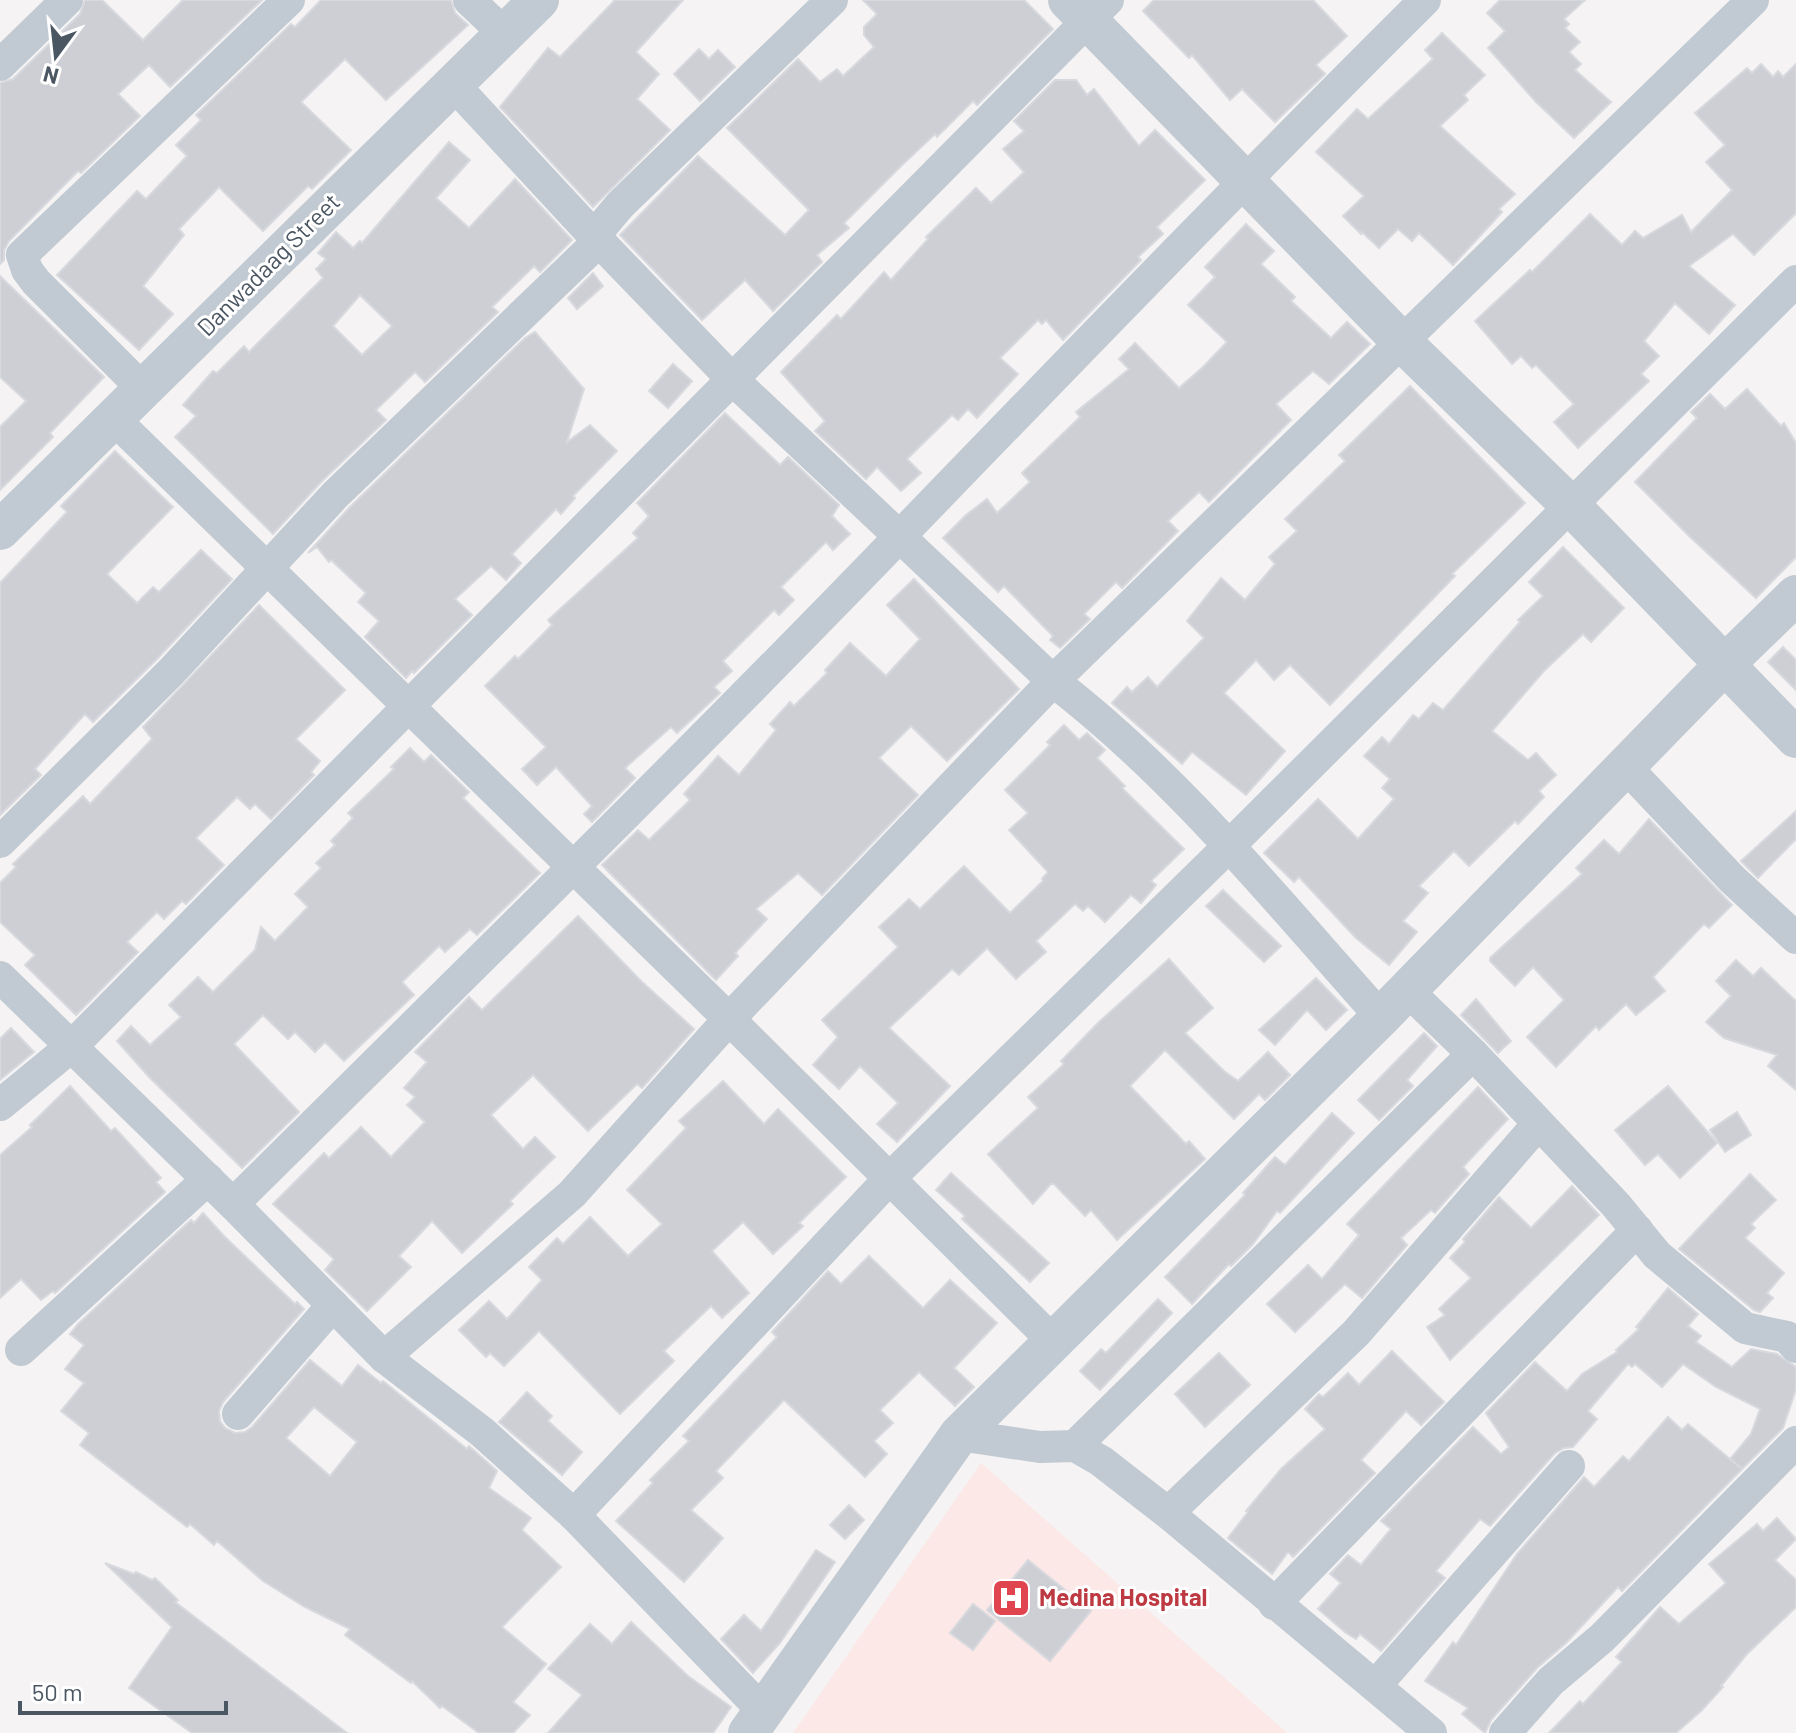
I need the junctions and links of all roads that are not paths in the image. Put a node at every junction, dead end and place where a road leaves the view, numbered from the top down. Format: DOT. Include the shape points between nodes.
graph roads {
  1 [pos="67,0"];
  2 [pos="289,0"];
  3 [pos="469,0"];
  4 [pos="539,0"];
  5 [pos="832,0"];
  6 [pos="1425,0"];
  7 [pos="1753,0"];
  8 [pos="1088,7"];
  9 [pos="505,34"];
  10 [pos="0,65"];
  11 [pos="454,85"];
  12 [pos="1244,180"];
  13 [pos="596,238"];
  14 [pos="1796,281"];
  15 [pos="1402,342"];
  16 [pos="732,379"];
  17 [pos="143,389"];
  18 [pos="114,419"];
  19 [pos="1570,505"];
  20 [pos="0,530"];
  21 [pos="900,536"];
  22 [pos="267,566"];
  23 [pos="1796,595"];
  24 [pos="1724,665"];
  25 [pos="1053,681"];
  26 [pos="409,705"];
  27 [pos="1796,738"];
  28 [pos="1626,767"];
  29 [pos="0,842"];
  30 [pos="1228,847"];
  31 [pos="574,866"];
  32 [pos="1796,938"];
  33 [pos="0,977"];
  34 [pos="1394,1003"];
  35 [pos="729,1019"];
  36 [pos="72,1046"];
  37 [pos="1473,1054"];
  38 [pos="0,1105"];
  39 [pos="1538,1124"];
  40 [pos="890,1178"];
  41 [pos="208,1179"];
  42 [pos="233,1204"];
  43 [pos="1637,1230"];
  44 [pos="333,1305"];
  45 [pos="1054,1342"];
  46 [pos="1796,1347"];
  47 [pos="21,1350"];
  48 [pos="384,1357"];
  49 [pos="238,1414"];
  50 [pos="959,1435"];
  51 [pos="1796,1442"];
  52 [pos="1075,1446"];
  53 [pos="1569,1466"];
  54 [pos="1168,1513"];
  55 [pos="574,1515"];
  56 [pos="1274,1604"];
  57 [pos="1376,1685"];
  58 [pos="755,1722"];
  59 [pos="1431,1733"];
  60 [pos="1505,1733"];
  1 -- 10 [label="street"];
  2 -- 17 [label="street" via="22,255 36,282"];
  3 -- 9 [label="street"];
  4 -- 9 [label="street, Danwadaag Street"];
  5 -- 13 [label="street" via="620,205"];
  6 -- 12 [label="street"];
  7 -- 15 [label="street"];
  8 -- 12 [label="street"];
  8 -- 16 [label="street"];
  9 -- 11 [label="street, Danwadaag Street"];
  11 -- 13 [label="street"];
  11 -- 17 [label="street, Danwadaag Street"];
  12 -- 15 [label="street"];
  12 -- 21 [label="street"];
  13 -- 16 [label="street"];
  13 -- 22 [label="street"];
  14 -- 19 [label="street"];
  15 -- 19 [label="street"];
  15 -- 25 [label="street"];
  16 -- 21 [label="street"];
  16 -- 26 [label="street"];
  17 -- 18 [label="street, Danwadaag Street"];
  18 -- 20 [label="street, Danwadaag Street"];
  18 -- 22 [label="street"];
  19 -- 24 [label="street"];
  19 -- 30 [label="street"];
  21 -- 25 [label="street"];
  21 -- 31 [label="street"];
  22 -- 26 [label="street"];
  22 -- 29 [label="street" via="171,672"];
  23 -- 24 [label="street"];
  24 -- 27 [label="street"];
  24 -- 28 [label="street"];
  25 -- 30 [label="street" via="1094,712"];
  25 -- 35 [label="street"];
  26 -- 31 [label="street"];
  26 -- 36 [label="street"];
  28 -- 32 [label="street"];
  28 -- 34 [label="street"];
  30 -- 34 [label="street"];
  30 -- 40 [label="street"];
  31 -- 35 [label="street"];
  31 -- 42 [label="street"];
  33 -- 36 [label="street"];
  34 -- 37 [label="street"];
  34 -- 45 [label="street"];
  35 -- 40 [label="street"];
  35 -- 48 [label="street" via="572,1194"];
  36 -- 38 [label="street"];
  36 -- 41 [label="street"];
  37 -- 39 [label="street"];
  37 -- 52 [label="street"];
  39 -- 43 [label="street"];
  39 -- 54 [label="street" via="1356,1333"];
  40 -- 45 [label="street"];
  40 -- 55 [label="street"];
  41 -- 42 [label="street"];
  41 -- 47 [label="street"];
  42 -- 44 [label="street"];
  43 -- 46 [label="street" via="1657,1255 1745,1328 1787,1337"];
  43 -- 56 [label="street"];
  44 -- 48 [label="street"];
  44 -- 49 [label="street"];
  45 -- 50 [label="street"];
  48 -- 55 [label="street" via="482,1432"];
  50 -- 52 [label="street" via="1040,1447"];
  50 -- 58 [label="street"];
  51 -- 60 [label="street" via="1602,1638 1551,1681"];
  52 -- 54 [label="street"];
  53 -- 57 [label="street"];
  54 -- 56 [label="street"];
  55 -- 58 [label="street"];
  56 -- 57 [label="street"];
  57 -- 59 [label="street"];
}
